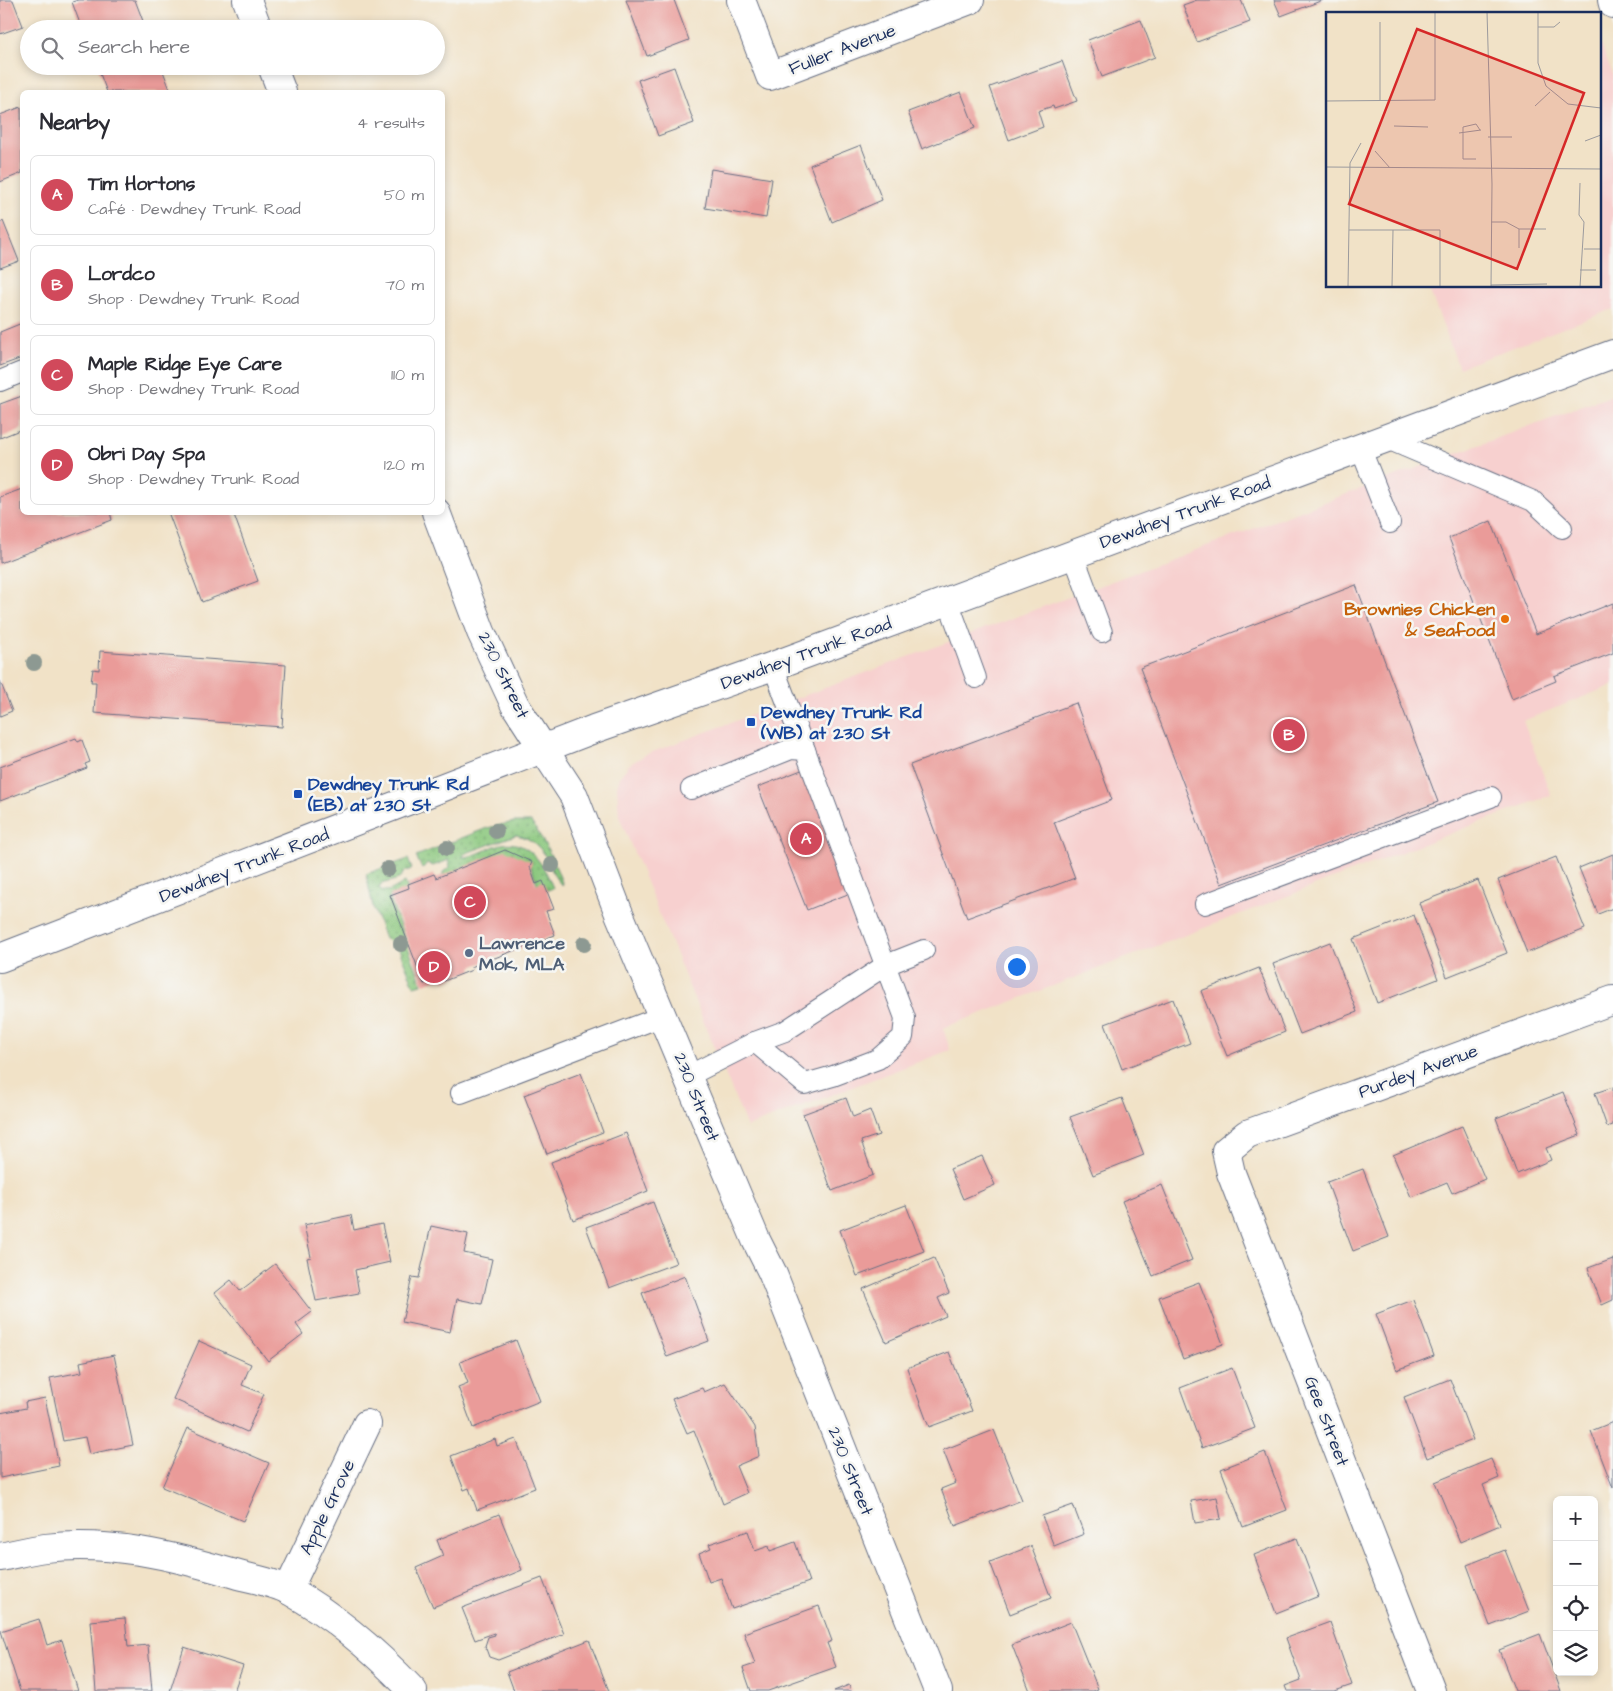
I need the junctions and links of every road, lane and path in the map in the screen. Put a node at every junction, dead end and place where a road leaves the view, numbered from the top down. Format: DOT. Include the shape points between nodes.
graph roads {
  1 [pos="247,0"];
  2 [pos="741,0"];
  3 [pos="970,0"];
  4 [pos="255,20"];
  5 [pos="275,75"];
  6 [pos="281,90"];
  7 [pos="1613,354"];
  8 [pos="20,373"];
  9 [pos="0,381"];
  10 [pos="1373,443"];
  11 [pos="437,515"];
  12 [pos="1390,522"];
  13 [pos="1562,528"];
  14 [pos="1073,554"];
  15 [pos="948,601"];
  16 [pos="1102,632"];
  17 [pos="773,666"];
  18 [pos="976,678"];
  19 [pos="544,750"];
  20 [pos="805,750"];
  21 [pos="691,789"];
  22 [pos="1492,797"];
  23 [pos="1205,904"];
  24 [pos="924,950"];
  25 [pos="0,958"];
  26 [pos="886,965"];
  27 [pos="1613,1000"];
  28 [pos="663,1016"];
  29 [pos="755,1042"];
  30 [pos="688,1076"];
  31 [pos="461,1093"];
  32 [pos="1226,1151"];
  33 [pos="367,1424"];
  34 [pos="0,1556"];
  35 [pos="288,1590"];
  36 [pos="413,1691"];
  37 [pos="938,1691"];
  38 [pos="1431,1691"];
  1 -- 4 [label="street"];
  2 -- 3 [label="street, Fuller Avenue" via="770,76"];
  5 -- 6 [label="street"];
  7 -- 10 [label="street, Dewdney Trunk Road"];
  8 -- 9 [label="lane"];
  10 -- 12 [label="lane"];
  10 -- 13 [label="lane" via="1533,501"];
  10 -- 14 [label="street, Dewdney Trunk Road"];
  11 -- 19 [label="street, 230 Street" via="482,632 515,705"];
  14 -- 15 [label="street, Dewdney Trunk Road"];
  14 -- 16 [label="lane"];
  15 -- 17 [label="street, Dewdney Trunk Road"];
  15 -- 18 [label="lane"];
  17 -- 19 [label="street, Dewdney Trunk Road"];
  17 -- 20 [label="lane"];
  19 -- 25 [label="street, Dewdney Trunk Road"];
  19 -- 28 [label="street, 230 Street" via="574,796"];
  20 -- 21 [label="lane" via="791,749"];
  20 -- 26 [label="lane"];
  22 -- 23 [label="lane"];
  24 -- 26 [label="lane"];
  26 -- 29 [label="lane" via="785,1031"];
  26 -- 29 [label="lane" via="905,1018 903,1037 878,1058 805,1084"];
  27 -- 32 [label="street, Purdey Avenue" via="1247,1134"];
  28 -- 30 [label="street, 230 Street"];
  28 -- 31 [label="lane"];
  29 -- 30 [label="lane"];
  30 -- 37 [label="street, 230 Street" via="772,1272"];
  32 -- 38 [label="street, Gee Street" via="1231,1173"];
  33 -- 35 [label="street, Apple Grove"];
  34 -- 35 [label="street" via="46,1548 149,1552"];
  35 -- 36 [label="street" via="345,1627 386,1662"];
}
